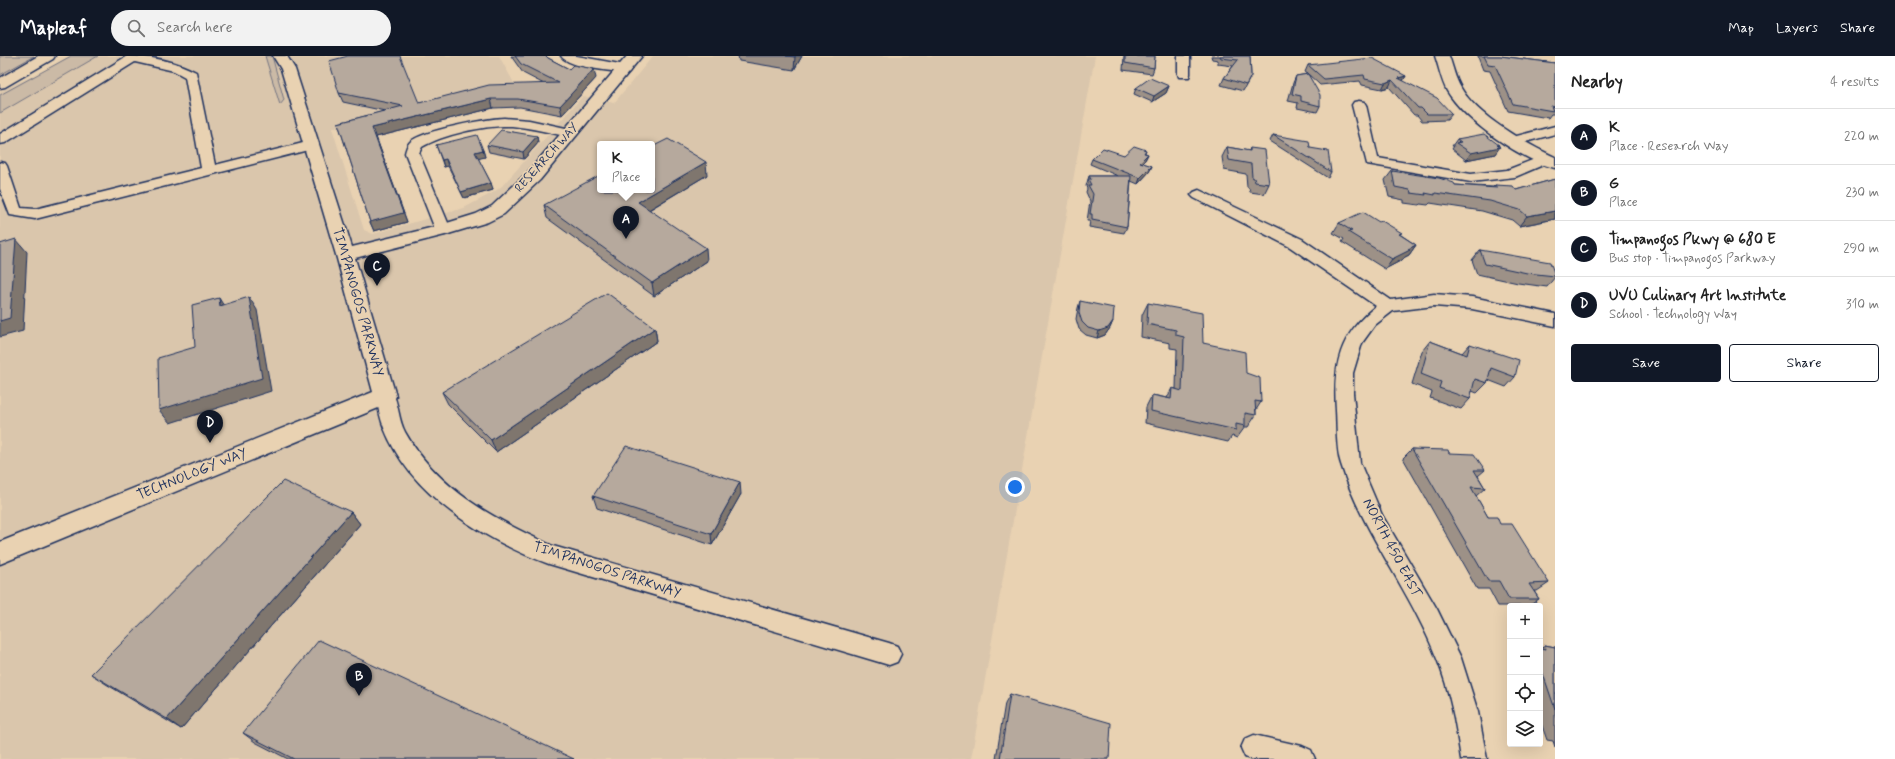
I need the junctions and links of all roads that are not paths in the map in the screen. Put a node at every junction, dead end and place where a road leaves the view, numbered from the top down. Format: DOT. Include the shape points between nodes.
graph roads {
  1 [pos="48,56"];
  2 [pos="280,56"];
  3 [pos="567,56"];
  4 [pos="1184,56"];
  5 [pos="1442,56"];
  6 [pos="134,57"];
  7 [pos="630,62"];
  8 [pos="1184,74"];
  9 [pos="0,84"];
  10 [pos="1359,105"];
  11 [pos="1555,130"];
  12 [pos="570,133"];
  13 [pos="0,140"];
  14 [pos="1514,141"];
  15 [pos="311,145"];
  16 [pos="1550,161"];
  17 [pos="0,166"];
  18 [pos="209,170"];
  19 [pos="1199,196"];
  20 [pos="443,230"];
  21 [pos="345,255"];
  22 [pos="1388,306"];
  23 [pos="1555,320"];
  24 [pos="385,396"];
  25 [pos="0,553"];
  26 [pos="889,654"];
  27 [pos="1254,748"];
  28 [pos="1302,759"];
  29 [pos="1474,759"];
  1 -- 9 [label="street"];
  2 -- 15 [label="street, TIMPANOGOS PARKWAY" via="288,69"];
  3 -- 7 [label="street" via="577,61"];
  4 -- 8 [label="street"];
  5 -- 14 [label="street" via="1455,90 1474,112"];
  6 -- 13 [label="street"];
  6 -- 18 [label="street" via="178,68 191,75"];
  7 -- 12 [label="street, RESEARCH WAY"];
  10 -- 16 [label="street" via="1372,161 1471,178 1510,174"];
  11 -- 14 [label="street"];
  12 -- 20 [label="street, RESEARCH WAY" via="534,176 498,210 482,218"];
  12 -- 20 [label="street" via="504,122 474,126 415,145 412,153"];
  14 -- 16 [label="street"];
  15 -- 18 [label="street"];
  15 -- 21 [label="street, TIMPANOGOS PARKWAY"];
  17 -- 18 [label="street" via="15,212 35,214"];
  19 -- 22 [label="street" via="1296,243"];
  20 -- 21 [label="street, RESEARCH WAY"];
  21 -- 24 [label="street, TIMPANOGOS PARKWAY"];
  22 -- 23 [label="street" via="1434,300 1472,303"];
  22 -- 29 [label="street, NORTH 450 EAST" via="1369,321 1354,341 1344,373 1350,463 1373,519 1429,616 1449,658 1466,712"];
  24 -- 25 [label="street, TECHNOLOGY WAY"];
  24 -- 26 [label="street, TIMPANOGOS PARKWAY" via="396,434 422,475 453,502 509,535 549,554"];
  27 -- 28 [label="street"];
}
